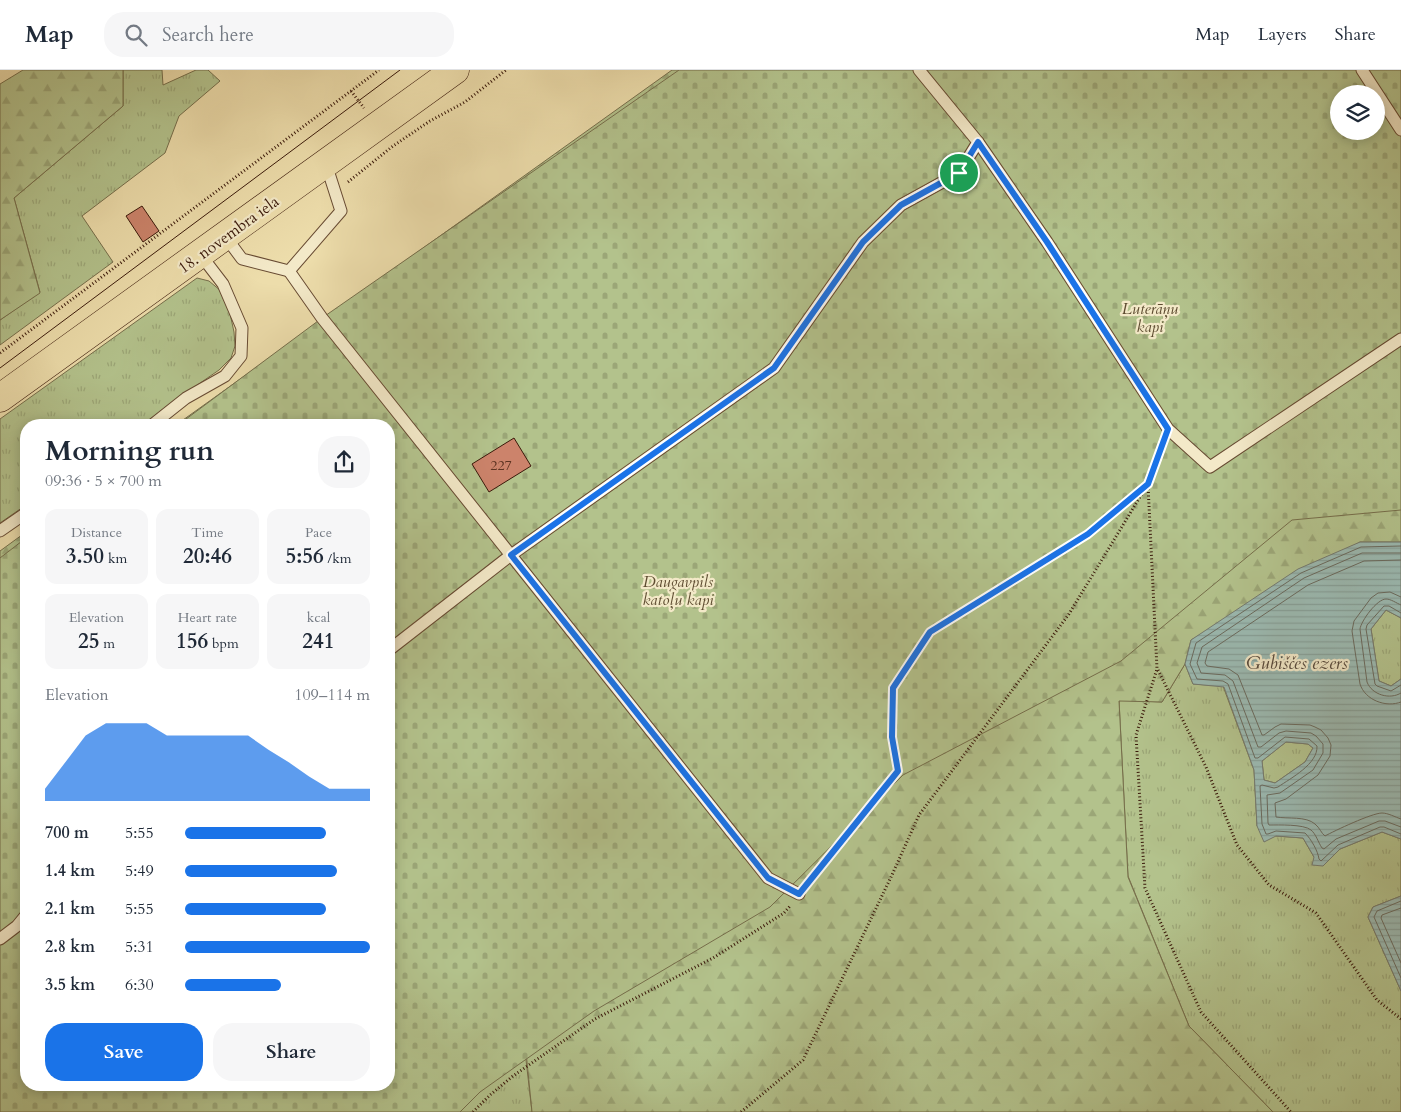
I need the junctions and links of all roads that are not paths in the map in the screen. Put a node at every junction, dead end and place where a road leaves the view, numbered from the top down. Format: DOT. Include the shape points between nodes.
graph roads {
  1 [pos="920,70"];
  2 [pos="1362,70"];
  3 [pos="446,73"];
  4 [pos="1401,130"];
  5 [pos="978,142"];
  6 [pos="326,164"];
  7 [pos="225,236"];
  8 [pos="200,254"];
  9 [pos="290,270"];
  10 [pos="1401,339"];
  11 [pos="0,398"];
  12 [pos="160,419"];
  13 [pos="20,517"];
  14 [pos="0,531"];
  15 [pos="511,555"];
  16 [pos="395,645"];
  17 [pos="799,894"];
  18 [pos="20,931"];
  19 [pos="0,939"];
  1 -- 5 [label="lane"];
  2 -- 4 [label="lane"];
  3 -- 6 [label="main road, 18. novembra iela"];
  5 -- 10 [label="lane" via="1168,429 1210,467"];
  5 -- 15 [label="lane" via="959,173 901,205 863,242 774,368"];
  6 -- 7 [label="main road, 18. novembra iela"];
  6 -- 9 [label="lane" via="341,211"];
  7 -- 8 [label="main road, 18. novembra iela"];
  7 -- 9 [label="lane" via="242,259"];
  8 -- 11 [label="main road, 18. novembra iela"];
  8 -- 12 [label="lane" via="223,284 242,328 241,356 225,376 186,398"];
  9 -- 15 [label="lane" via="322,318"];
  13 -- 14 [label="lane"];
  15 -- 16 [label="lane"];
  15 -- 17 [label="lane" via="768,878"];
  18 -- 19 [label="lane"];
}
